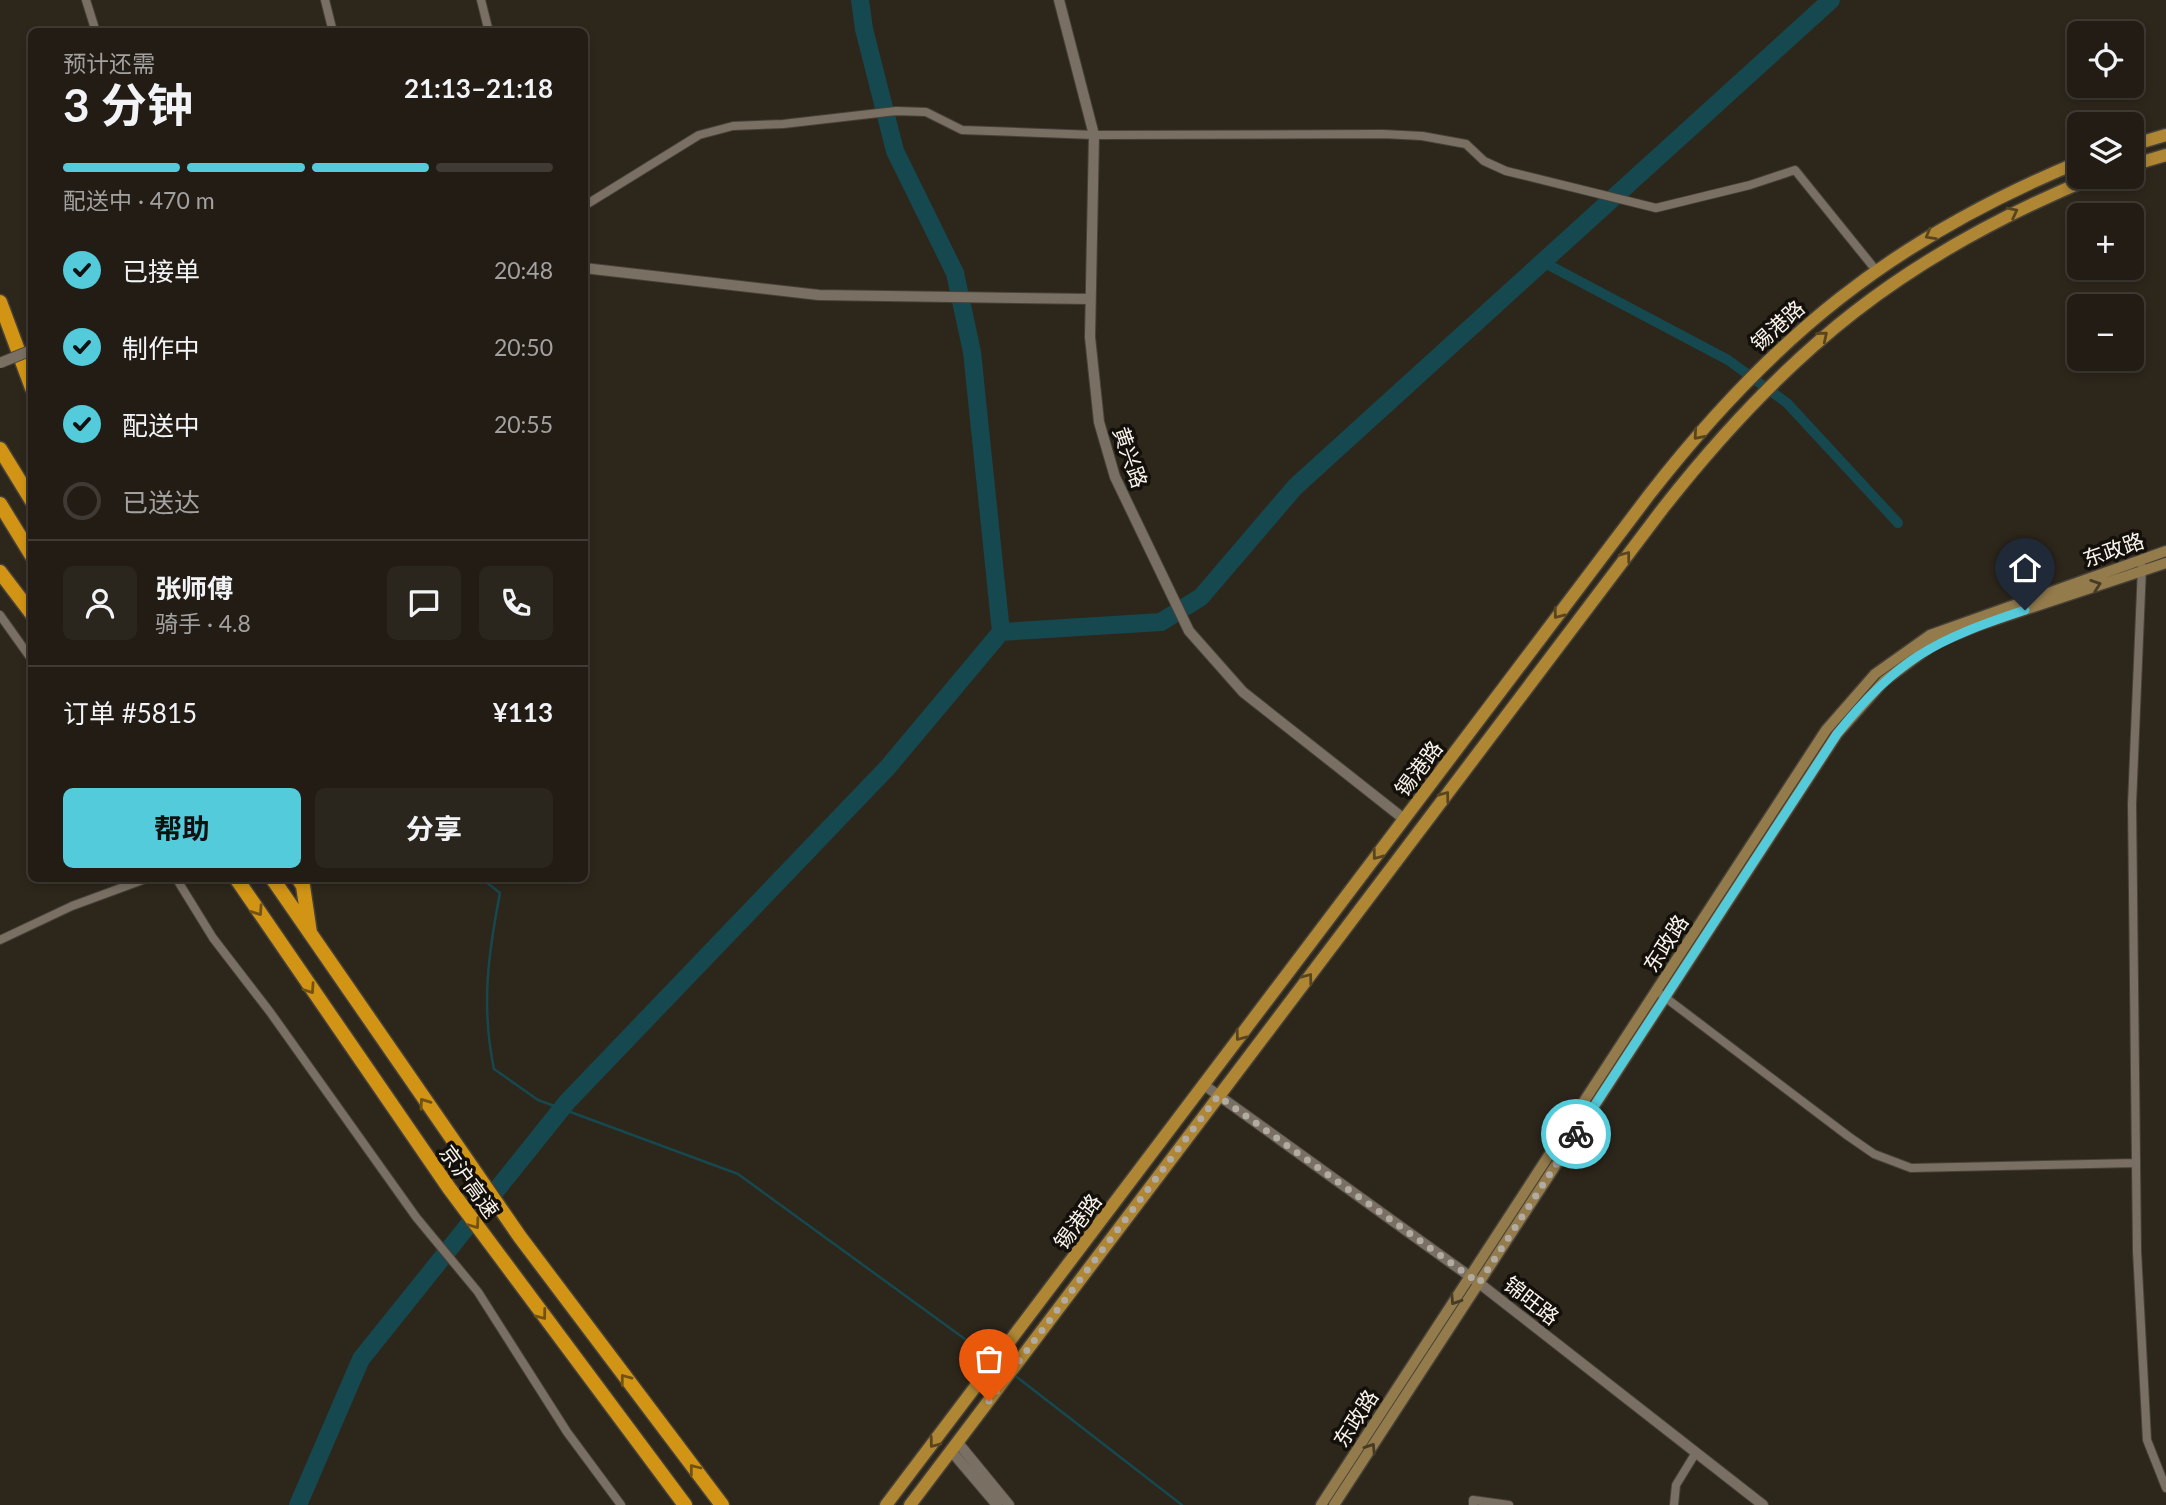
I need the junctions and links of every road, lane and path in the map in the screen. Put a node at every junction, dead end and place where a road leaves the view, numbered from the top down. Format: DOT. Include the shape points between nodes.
graph roads {
  1 [pos="86,0"];
  2 [pos="325,0"];
  3 [pos="481,0"];
  4 [pos="1059,0"];
  5 [pos="95,28"];
  6 [pos="332,28"];
  7 [pos="488,28"];
  8 [pos="1094,135"];
  9 [pos="2166,135"];
  10 [pos="2144,141"];
  11 [pos="2166,155"];
  12 [pos="2144,161"];
  13 [pos="2067,167"];
  14 [pos="2067,188"];
  15 [pos="588,204"];
  16 [pos="588,268"];
  17 [pos="1875,269"];
  18 [pos="1090,299"];
  19 [pos="0,302"];
  20 [pos="28,352"];
  21 [pos="0,363"];
  22 [pos="28,377"];
  23 [pos="0,449"];
  24 [pos="28,494"];
  25 [pos="0,504"];
  26 [pos="28,550"];
  27 [pos="2166,551"];
  28 [pos="2166,562"];
  29 [pos="2142,564"];
  30 [pos="0,572"];
  31 [pos="28,609"];
  32 [pos="0,615"];
  33 [pos="28,654"];
  34 [pos="1404,819"];
  35 [pos="137,882"];
  36 [pos="179,882"];
  37 [pos="275,882"];
  38 [pos="300,882"];
  39 [pos="240,884"];
  40 [pos="311,938"];
  41 [pos="0,940"];
  42 [pos="1661,994"];
  43 [pos="1204,1085"];
  44 [pos="1218,1096"];
  45 [pos="2136,1163"];
  46 [pos="1474,1280"];
  47 [pos="955,1448"];
  48 [pos="1695,1454"];
  49 [pos="2166,1488"];
  50 [pos="621,1505"];
  51 [pos="685,1505"];
  52 [pos="722,1505"];
  53 [pos="886,1505"];
  54 [pos="910,1505"];
  55 [pos="997,1505"];
  56 [pos="1009,1505"];
  57 [pos="1321,1505"];
  58 [pos="1334,1505"];
  59 [pos="1473,1505"];
  60 [pos="1509,1505"];
  61 [pos="1674,1505"];
  62 [pos="1763,1505"];
  1 -- 5 [label="street"];
  2 -- 6 [label="street"];
  3 -- 7 [label="street"];
  4 -- 8 [label="street, 黄兴路"];
  8 -- 15 [label="street" via="962,130 926,112 896,111 733,126 699,135"];
  8 -- 17 [label="street" via="1422,136 1466,144 1484,161 1506,171 1656,208 1750,186 1795,170"];
  8 -- 18 [label="street, 黄兴路"];
  9 -- 10 [label="main road"];
  11 -- 12 [label="main road"];
  13 -- 17 [label="main road, 锡港路, one-way" via="1978,208"];
  44 -- 14 [label="main road, 锡港路, one-way" via="1664,506 1757,397 1849,314 1916,266"];
  16 -- 18 [label="street" via="819,295"];
  17 -- 34 [label="main road, 锡港路, one-way" via="1743,383 1648,495"];
  18 -- 34 [label="street, 黄兴路" via="1099,422 1115,477 1189,631 1243,692"];
  19 -- 22 [label="highway"];
  20 -- 21 [label="street, bridge"];
  23 -- 24 [label="highway"];
  25 -- 26 [label="highway"];
  27 -- 29 [label="main road, 东政路"];
  28 -- 29 [label="main road, 东政路"];
  29 -- 42 [label="main road, 东政路" via="1936,643 1884,681 1837,734"];
  29 -- 45 [label="street" via="2132,804"];
  30 -- 31 [label="highway"];
  32 -- 33 [label="street"];
  34 -- 43 [label="main road, 锡港路, one-way"];
  35 -- 41 [label="street"];
  36 -- 50 [label="street" via="214,938 478,1293 567,1432"];
  37 -- 40 [label="highway"];
  38 -- 40 [label="highway, 京沪高速"];
  39 -- 51 [label="highway, 京沪高速, one-way" via="449,1188"];
  52 -- 40 [label="highway, 京沪高速, one-way" via="467,1164"];
  42 -- 45 [label="street" via="1848,1136 1874,1154 1911,1168"];
  42 -- 46 [label="main road, 东政路"];
  43 -- 44 [label="street, 锦旺路"];
  43 -- 53 [label="main road, 锡港路, one-way"];
  44 -- 46 [label="street, 锦旺路"];
  44 -- 47 [label="main road, 锡港路"];
  45 -- 49 [label="street" via="2147,1440"];
  46 -- 48 [label="street, 锦旺路"];
  46 -- 57 [label="main road, 东政路, one-way"];
  58 -- 46 [label="main road, 东政路, one-way"];
  47 -- 54 [label="main road, 锡港路"];
  47 -- 55 [label="street"];
  47 -- 56 [label="street"];
  48 -- 61 [label="street" via="1676,1485"];
  48 -- 62 [label="street, 锦旺路"];
  59 -- 60 [label="street" via="1473,1500"];
}
